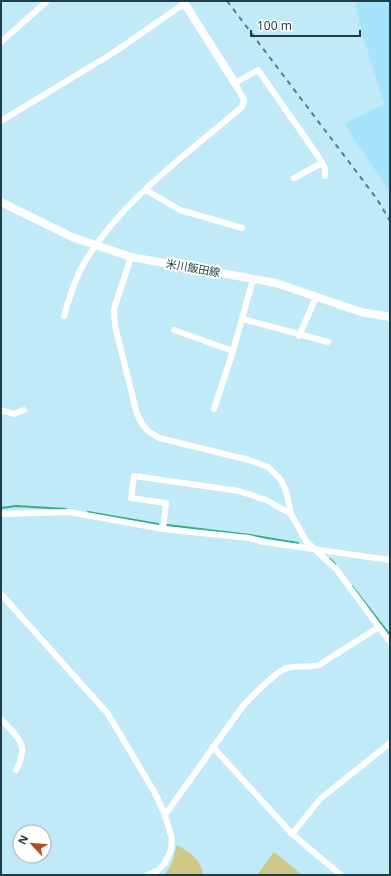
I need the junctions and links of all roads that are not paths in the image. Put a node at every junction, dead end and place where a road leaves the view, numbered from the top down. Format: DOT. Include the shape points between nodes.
graph roads {
  1 [pos="45,1"];
  2 [pos="184,2"];
  3 [pos="1,42"];
  4 [pos="235,83"];
  5 [pos="1,121"];
  6 [pos="322,163"];
  7 [pos="325,176"];
  8 [pos="294,178"];
  9 [pos="146,190"];
  10 [pos="1,202"];
  11 [pos="242,228"];
  12 [pos="95,246"];
  13 [pos="131,257"];
  14 [pos="253,279"];
  15 [pos="316,297"];
  16 [pos="64,316"];
  17 [pos="390,317"];
  18 [pos="243,319"];
  19 [pos="174,330"];
  20 [pos="299,336"];
  21 [pos="328,342"];
  22 [pos="234,351"];
  23 [pos="214,409"];
  24 [pos="1,410"];
  25 [pos="24,410"];
  26 [pos="1,514"];
  27 [pos="291,514"];
  28 [pos="163,529"];
  29 [pos="317,550"];
  30 [pos="390,560"];
  31 [pos="1,594"];
  32 [pos="379,627"];
  33 [pos="390,642"];
  34 [pos="1,719"];
  35 [pos="390,742"];
  36 [pos="213,747"];
  37 [pos="16,770"];
  38 [pos="165,815"];
  39 [pos="292,834"];
  40 [pos="147,875"];
  41 [pos="341,875"];
  1 -- 3 [label="street"];
  2 -- 4 [label="main road"];
  2 -- 5 [label="street" via="113,53"];
  4 -- 6 [label="street" via="258,70"];
  4 -- 9 [label="street" via="244,100 242,107"];
  6 -- 7 [label="street"];
  6 -- 8 [label="street"];
  9 -- 11 [label="street" via="180,210"];
  9 -- 12 [label="street" via="111,225"];
  10 -- 12 [label="main road, 米川飯田線" via="56,230"];
  12 -- 13 [label="main road, 米川飯田線"];
  12 -- 16 [label="street" via="79,274"];
  13 -- 14 [label="main road, 米川飯田線"];
  13 -- 27 [label="street" via="114,309 126,371 142,424 159,438 268,467 281,480"];
  14 -- 15 [label="main road, 米川飯田線" via="276,283"];
  14 -- 18 [label="street"];
  15 -- 17 [label="main road, 米川飯田線" via="360,312"];
  15 -- 20 [label="street"];
  18 -- 20 [label="street"];
  18 -- 22 [label="street"];
  19 -- 22 [label="street"];
  20 -- 21 [label="street"];
  22 -- 23 [label="street"];
  24 -- 25 [label="street" via="14,414"];
  26 -- 28 [label="street" via="69,512"];
  27 -- 28 [label="street" via="266,500 239,491 134,476 131,498 166,503"];
  27 -- 29 [label="street" via="306,541"];
  28 -- 29 [label="street" via="248,538"];
  29 -- 30 [label="street"];
  29 -- 32 [label="street" via="336,569"];
  31 -- 38 [label="street" via="108,714 155,793"];
  32 -- 33 [label="street"];
  32 -- 36 [label="street" via="313,667 284,668 242,707"];
  34 -- 37 [label="street" via="22,743 22,758"];
  35 -- 39 [label="street" via="320,799"];
  36 -- 38 [label="street"];
  36 -- 39 [label="street"];
  38 -- 40 [label="street" via="172,839 171,850 165,863"];
  39 -- 41 [label="street"];
}
